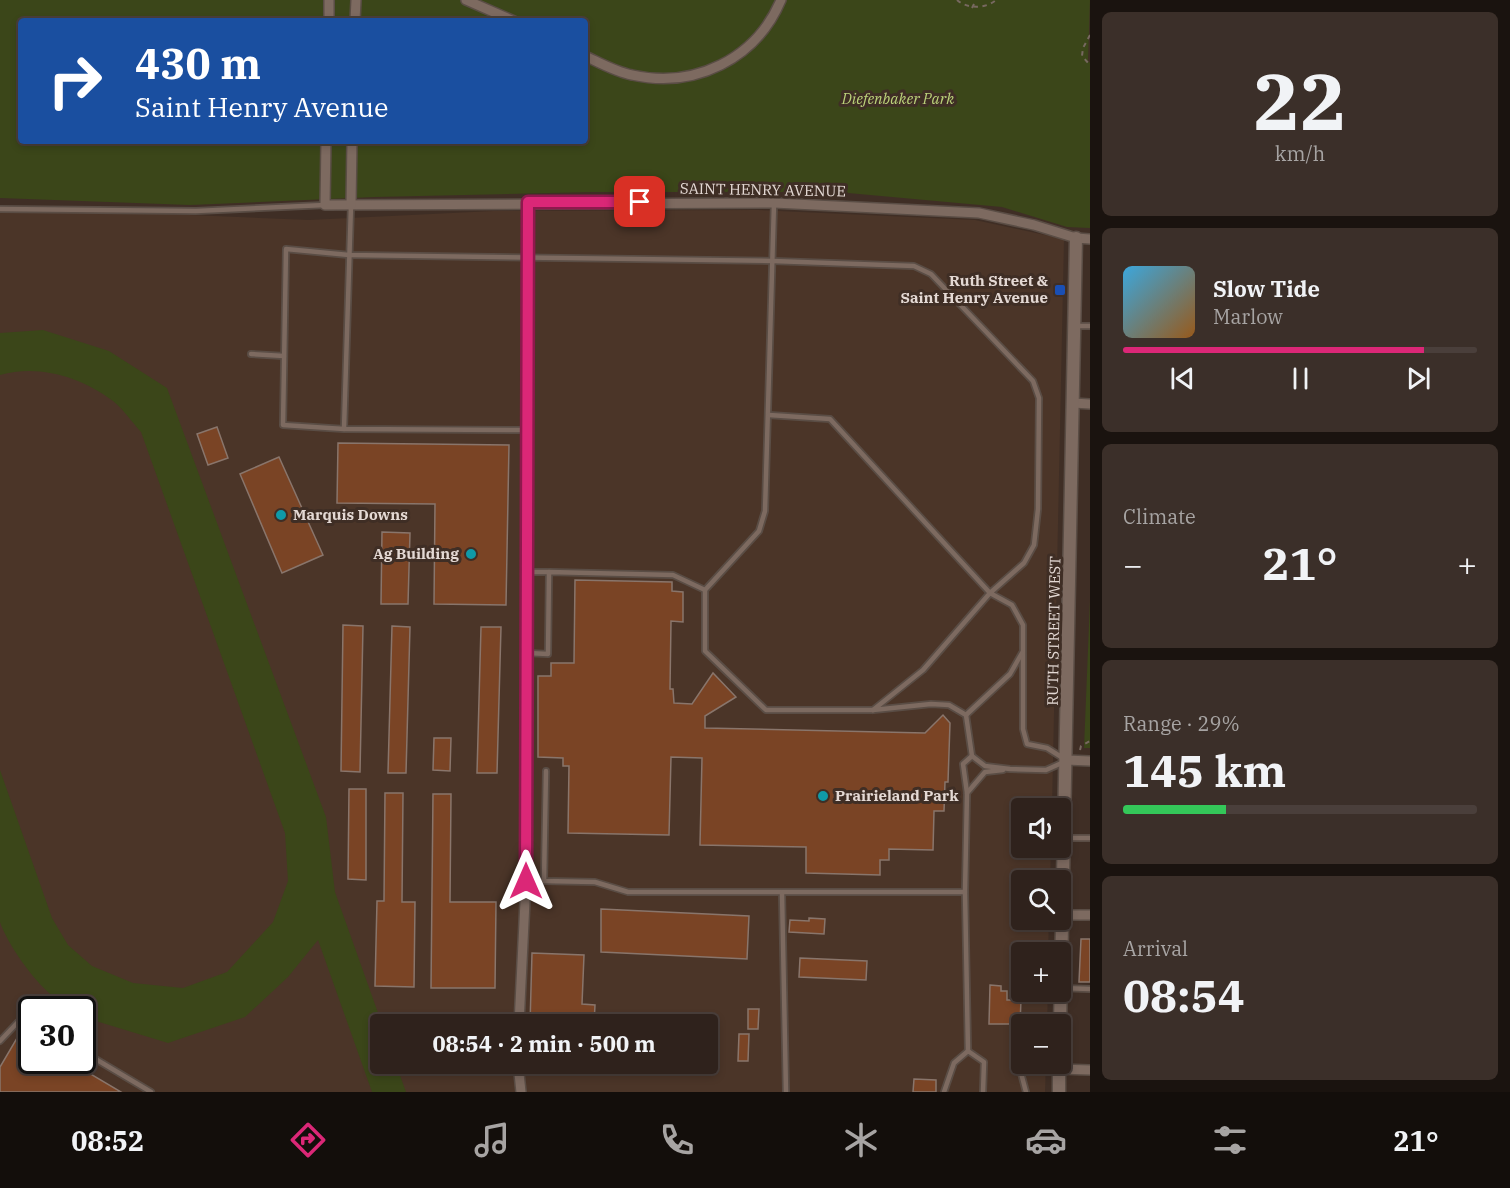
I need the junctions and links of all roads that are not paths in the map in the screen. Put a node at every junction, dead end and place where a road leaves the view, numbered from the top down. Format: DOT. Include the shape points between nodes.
graph roads {
  1 [pos="329,0"];
  2 [pos="356,0"];
  3 [pos="466,0"];
  4 [pos="781,0"];
  5 [pos="329,18"];
  6 [pos="355,18"];
  7 [pos="507,18"];
  8 [pos="588,57"];
  9 [pos="326,144"];
  10 [pos="352,144"];
  11 [pos="528,202"];
  12 [pos="774,203"];
  13 [pos="325,205"];
  14 [pos="351,205"];
  15 [pos="0,209"];
  16 [pos="1076,238"];
  17 [pos="1090,239"];
  18 [pos="349,255"];
  19 [pos="528,258"];
  20 [pos="773,261"];
  21 [pos="1074,326"];
  22 [pos="1090,326"];
  23 [pos="251,354"];
  24 [pos="284,356"];
  25 [pos="1073,403"];
  26 [pos="1090,404"];
  27 [pos="769,415"];
  28 [pos="344,429"];
  29 [pos="528,430"];
  30 [pos="526,572"];
  31 [pos="549,572"];
  32 [pos="705,590"];
  33 [pos="990,593"];
  34 [pos="1023,651"];
  35 [pos="528,653"];
  36 [pos="873,710"];
  37 [pos="966,715"];
  38 [pos="972,756"];
  39 [pos="1066,760"];
  40 [pos="1090,761"];
  41 [pos="1010,769"];
  42 [pos="546,771"];
  43 [pos="967,793"];
  44 [pos="1065,798"];
  45 [pos="1071,838"];
  46 [pos="1090,838"];
  47 [pos="526,881"];
  48 [pos="544,882"];
  49 [pos="965,892"];
  50 [pos="782,893"];
  51 [pos="1071,915"];
  52 [pos="1090,915"];
  53 [pos="1071,988"];
  54 [pos="1090,989"];
  55 [pos="519,1014"];
  56 [pos="18,1022"];
  57 [pos="0,1041"];
  58 [pos="969,1051"];
  59 [pos="96,1059"];
  60 [pos="1071,1068"];
  61 [pos="1090,1070"];
  62 [pos="519,1074"];
  63 [pos="1021,1074"];
  64 [pos="1059,1074"];
  65 [pos="151,1092"];
  66 [pos="521,1092"];
  67 [pos="786,1092"];
  68 [pos="944,1092"];
  69 [pos="983,1092"];
  70 [pos="1026,1092"];
  71 [pos="1059,1092"];
  1 -- 5 [label="street"];
  2 -- 6 [label="street"];
  3 -- 7 [label="street"];
  4 -- 8 [label="street" via="758,39 725,63 691,76 632,75"];
  9 -- 13 [label="street"];
  10 -- 14 [label="street"];
  11 -- 12 [label="street, SAINT HENRY AVENUE"];
  11 -- 14 [label="street, SAINT HENRY AVENUE"];
  11 -- 19 [label="street"];
  12 -- 16 [label="street, SAINT HENRY AVENUE" via="979,213"];
  12 -- 20 [label="lane"];
  13 -- 14 [label="street, SAINT HENRY AVENUE"];
  13 -- 15 [label="lane" via="185,211"];
  14 -- 18 [label="lane"];
  16 -- 17 [label="street, SAINT HENRY AVENUE"];
  16 -- 21 [label="street, RUTH STREET WEST"];
  18 -- 19 [label="lane"];
  18 -- 24 [label="lane" via="286,249"];
  18 -- 28 [label="lane"];
  19 -- 20 [label="lane"];
  19 -- 29 [label="street"];
  20 -- 27 [label="lane"];
  20 -- 33 [label="lane" via="914,266 931,274 1033,381 1039,398 1034,546 1024,563"];
  21 -- 22 [label="lane"];
  21 -- 25 [label="street, RUTH STREET WEST"];
  23 -- 24 [label="lane"];
  24 -- 28 [label="lane" via="283,425"];
  25 -- 26 [label="street"];
  25 -- 39 [label="street, RUTH STREET WEST"];
  27 -- 32 [label="lane" via="764,520 759,531"];
  27 -- 33 [label="lane" via="830,419"];
  28 -- 29 [label="lane"];
  29 -- 30 [label="street"];
  30 -- 31 [label="lane"];
  30 -- 35 [label="street"];
  31 -- 32 [label="lane" via="673,575"];
  31 -- 35 [label="lane" via="548,654"];
  32 -- 36 [label="lane" via="705,651 766,710"];
  33 -- 34 [label="lane" via="1012,605 1023,625"];
  33 -- 36 [label="lane" via="923,670"];
  34 -- 37 [label="lane" via="1010,674"];
  34 -- 39 [label="lane" via="1023,729 1027,744 1047,748"];
  35 -- 47 [label="street"];
  36 -- 37 [label="lane" via="931,704 949,705"];
  37 -- 38 [label="lane"];
  38 -- 41 [label="lane" via="985,766"];
  38 -- 43 [label="lane" via="963,764"];
  39 -- 40 [label="street"];
  39 -- 41 [label="lane" via="1046,770"];
  39 -- 44 [label="street, RUTH STREET WEST"];
  41 -- 43 [label="lane" via="986,772"];
  42 -- 48 [label="lane"];
  43 -- 49 [label="lane"];
  45 -- 46 [label="lane"];
  47 -- 48 [label="lane"];
  47 -- 55 [label="street"];
  48 -- 50 [label="lane" via="595,882 628,892"];
  49 -- 50 [label="lane"];
  49 -- 58 [label="lane"];
  50 -- 67 [label="lane"];
  51 -- 52 [label="street"];
  53 -- 54 [label="lane"];
  56 -- 57 [label="lane"];
  58 -- 68 [label="lane" via="954,1064"];
  58 -- 69 [label="lane" via="984,1062"];
  59 -- 65 [label="lane"];
  60 -- 61 [label="street"];
  62 -- 66 [label="street"];
  63 -- 70 [label="lane"];
  64 -- 71 [label="street"];
}
